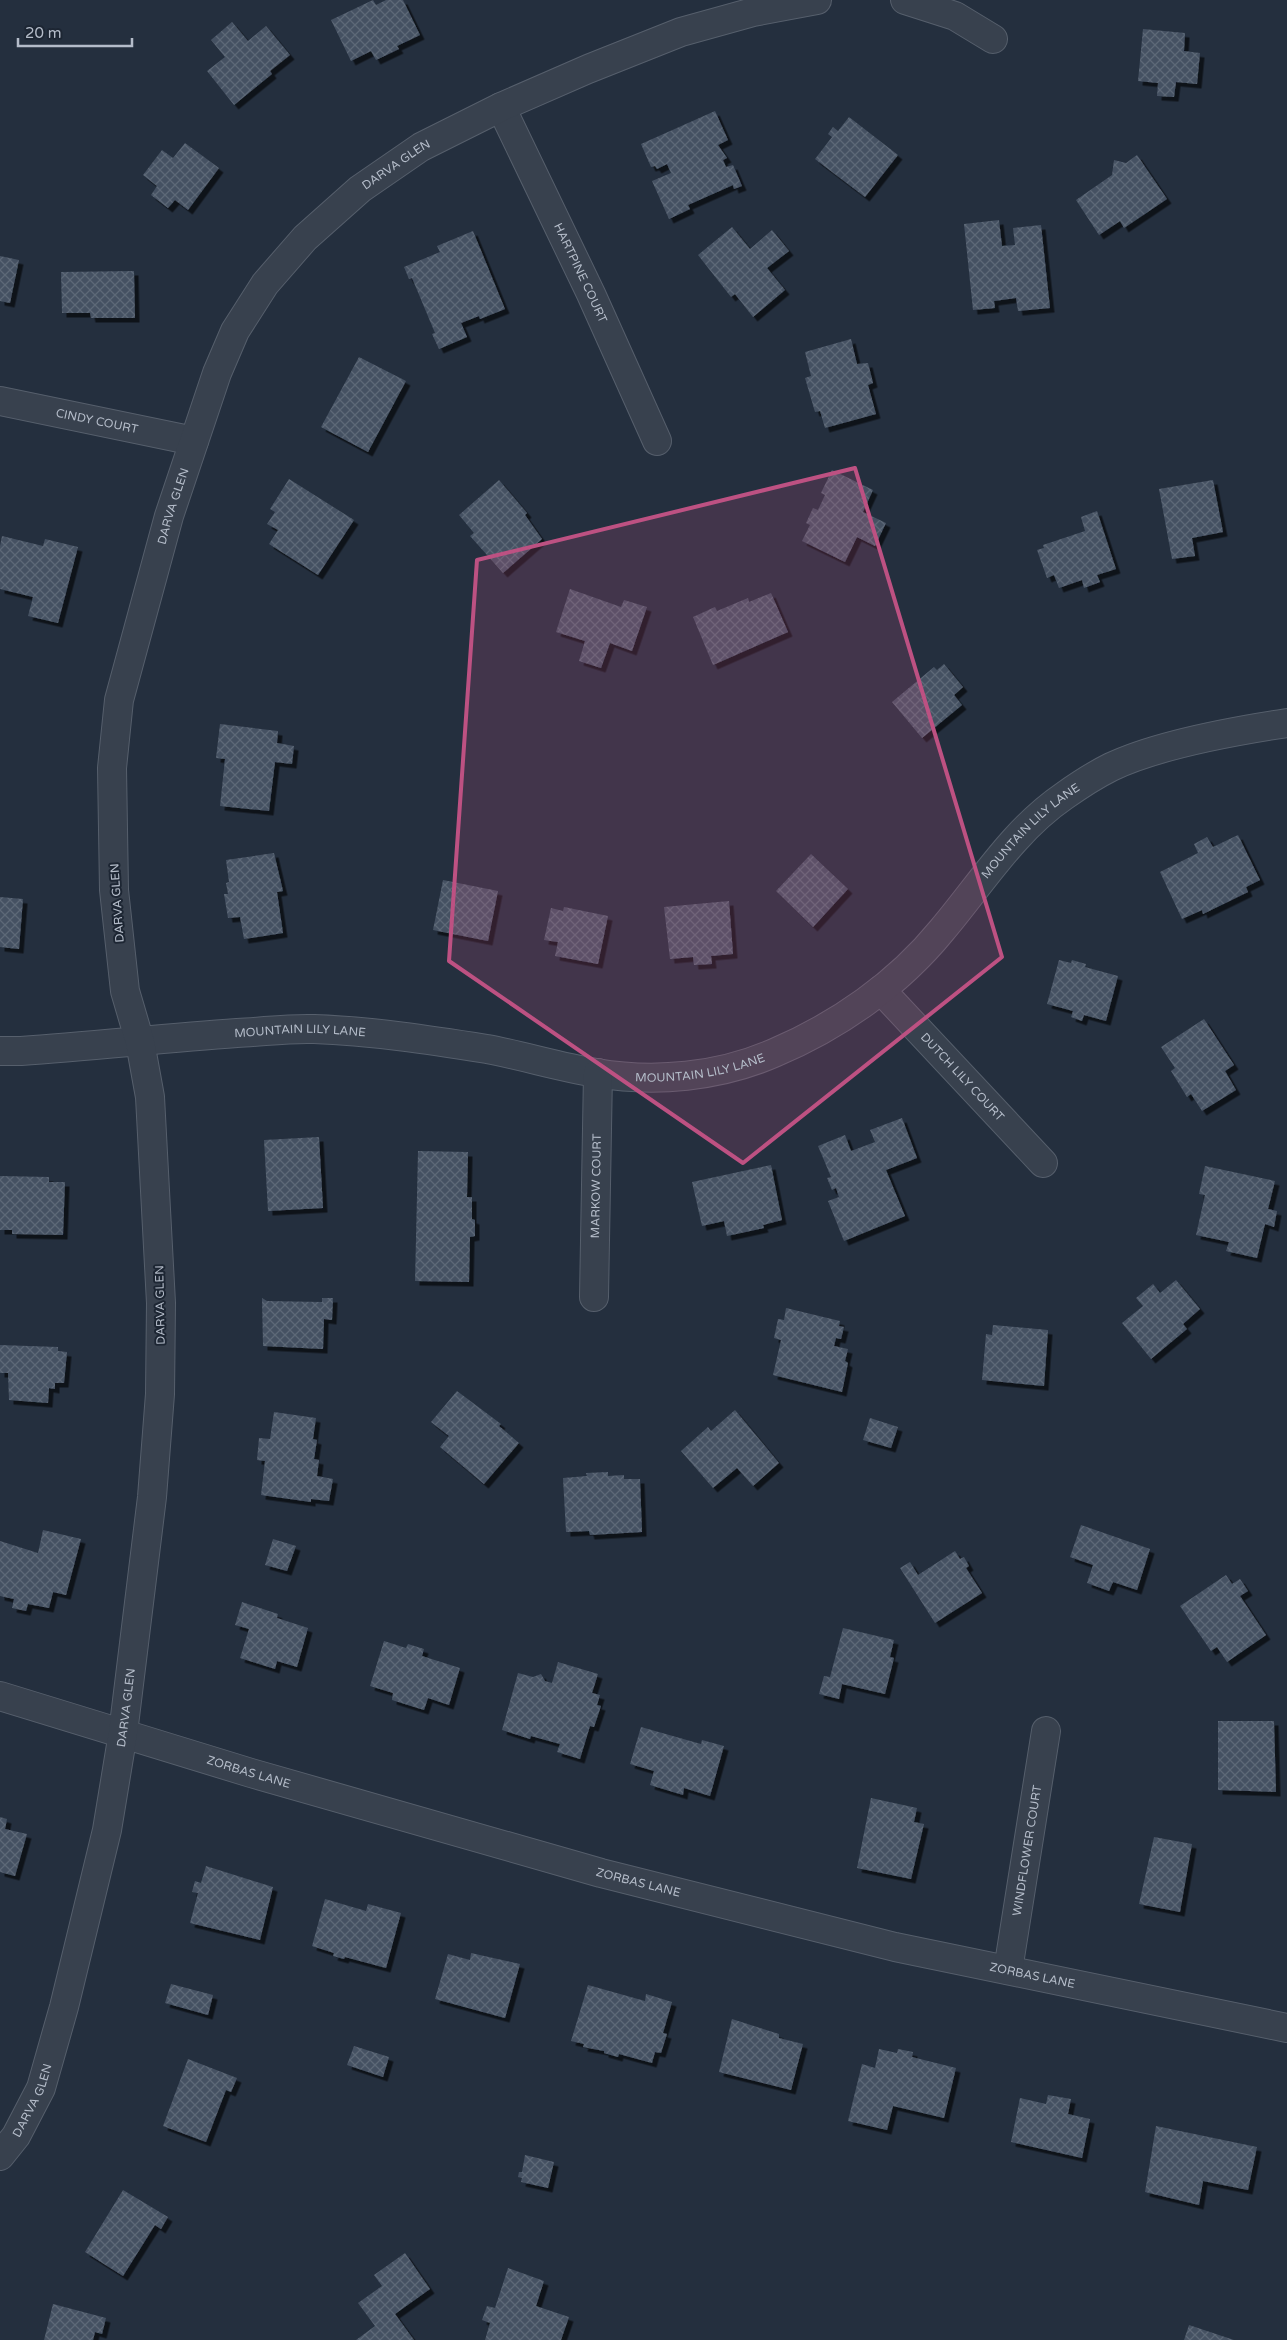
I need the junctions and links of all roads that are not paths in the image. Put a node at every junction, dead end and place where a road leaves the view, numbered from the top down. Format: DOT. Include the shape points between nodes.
graph roads {
  1 [pos="817,0"];
  2 [pos="905,0"];
  3 [pos="993,40"];
  4 [pos="501,107"];
  5 [pos="0,401"];
  6 [pos="194,441"];
  7 [pos="657,441"];
  8 [pos="1287,722"];
  9 [pos="881,990"];
  10 [pos="140,1042"];
  11 [pos="0,1051"];
  12 [pos="598,1073"];
  13 [pos="1043,1163"];
  14 [pos="594,1297"];
  15 [pos="0,1696"];
  16 [pos="1046,1731"];
  17 [pos="123,1733"];
  18 [pos="1008,1970"];
  19 [pos="1287,2028"];
  20 [pos="0,2156"];
  1 -- 4 [label="street, DARVA GLEN" via="752,12 681,32 588,68"];
  2 -- 3 [label="street" via="955,16"];
  4 -- 6 [label="street, DARVA GLEN" via="422,147 360,189 305,238 265,284 235,332"];
  4 -- 7 [label="street, HARTPINE COURT"];
  5 -- 6 [label="street, CINDY COURT"];
  6 -- 10 [label="street, DARVA GLEN" via="169,516 119,700 112,768 114,890 125,991"];
  8 -- 9 [label="street, MOUNTAIN LILY LANE" via="1238,730 1158,751 1112,767 1061,798 1017,836 941,932"];
  9 -- 12 [label="street, MOUNTAIN LILY LANE" via="831,1024 773,1054 721,1071 659,1078"];
  9 -- 13 [label="street, DUTCH LILY COURT"];
  10 -- 11 [label="street, MOUNTAIN LILY LANE"];
  10 -- 12 [label="street, MOUNTAIN LILY LANE" via="170,1037 311,1029 378,1034 489,1050"];
  10 -- 17 [label="street, DARVA GLEN" via="150,1107 161,1303 160,1394 152,1497"];
  12 -- 14 [label="street, MARKOW COURT"];
  15 -- 17 [label="street, ZORBAS LANE"];
  16 -- 18 [label="street, WINDFLOWER COURT"];
  17 -- 18 [label="street, ZORBAS LANE" via="601,1873 894,1947"];
  17 -- 20 [label="street, DARVA GLEN" via="107,1830 64,2007 43,2079 16,2136"];
  18 -- 19 [label="street, ZORBAS LANE"];
}
